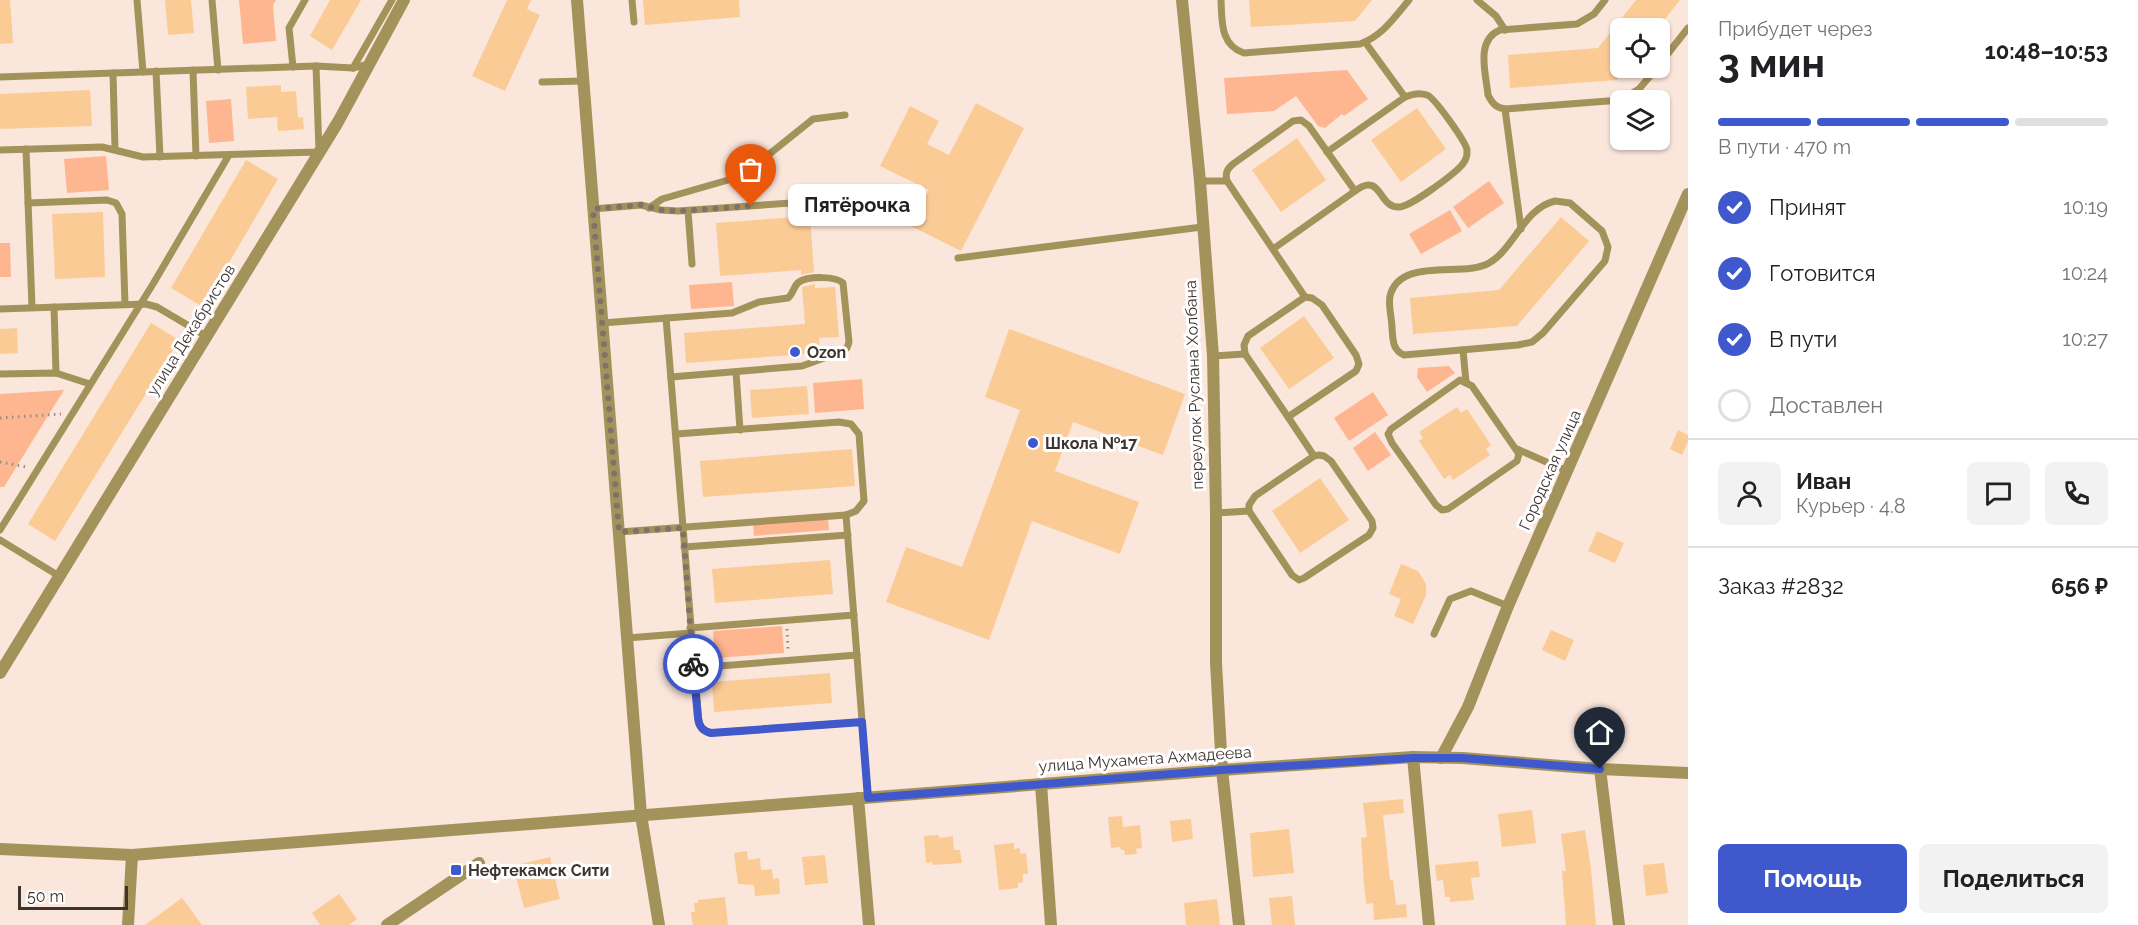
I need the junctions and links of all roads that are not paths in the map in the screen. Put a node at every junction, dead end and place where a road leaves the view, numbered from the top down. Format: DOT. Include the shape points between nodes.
graph roads {
  1 [pos="137,0"];
  2 [pos="212,0"];
  3 [pos="305,0"];
  4 [pos="392,0"];
  5 [pos="404,0"];
  6 [pos="576,0"];
  7 [pos="632,0"];
  8 [pos="1182,0"];
  9 [pos="1221,0"];
  10 [pos="1409,0"];
  11 [pos="1477,0"];
  12 [pos="1605,0"];
  13 [pos="633,22"];
  14 [pos="1688,28"];
  15 [pos="1505,30"];
  16 [pos="1365,42"];
  17 [pos="1670,51"];
  18 [pos="369,64"];
  19 [pos="316,66"];
  20 [pos="293,67"];
  21 [pos="353,68"];
  22 [pos="193,70"];
  23 [pos="218,70"];
  24 [pos="156,71"];
  25 [pos="143,72"];
  26 [pos="113,73"];
  27 [pos="0,77"];
  28 [pos="1649,78"];
  29 [pos="583,81"];
  30 [pos="542,82"];
  31 [pos="1405,97"];
  32 [pos="1505,109"];
  33 [pos="845,115"];
  34 [pos="26,149"];
  35 [pos="116,149"];
  36 [pos="0,150"];
  37 [pos="319,152"];
  38 [pos="1328,152"];
  39 [pos="229,155"];
  40 [pos="196,156"];
  41 [pos="160,157"];
  42 [pos="1200,181"];
  43 [pos="1227,181"];
  44 [pos="1355,191"];
  45 [pos="1688,194"];
  46 [pos="835,200"];
  47 [pos="28,202"];
  48 [pos="650,208"];
  49 [pos="593,209"];
  50 [pos="688,211"];
  51 [pos="1202,227"];
  52 [pos="1521,229"];
  53 [pos="1273,249"];
  54 [pos="958,258"];
  55 [pos="692,264"];
  56 [pos="1305,297"];
  57 [pos="140,303"];
  58 [pos="125,304"];
  59 [pos="54,307"];
  60 [pos="32,308"];
  61 [pos="0,309"];
  62 [pos="666,318"];
  63 [pos="602,323"];
  64 [pos="206,336"];
  65 [pos="1463,350"];
  66 [pos="1245,354"];
  67 [pos="1212,356"];
  68 [pos="736,372"];
  69 [pos="56,373"];
  70 [pos="0,374"];
  71 [pos="671,377"];
  72 [pos="1466,382"];
  73 [pos="90,384"];
  74 [pos="1288,417"];
  75 [pos="740,430"];
  76 [pos="676,434"];
  77 [pos="1517,449"];
  78 [pos="1314,456"];
  79 [pos="1567,471"];
  80 [pos="1249,511"];
  81 [pos="1216,513"];
  82 [pos="846,515"];
  83 [pos="683,528"];
  84 [pos="0,530"];
  85 [pos="619,532"];
  86 [pos="848,535"];
  87 [pos="0,540"];
  88 [pos="684,547"];
  89 [pos="59,576"];
  90 [pos="1508,606"];
  91 [pos="854,615"];
  92 [pos="691,631"];
  93 [pos="1434,634"];
  94 [pos="627,638"];
  95 [pos="857,655"];
  96 [pos="693,668"];
  97 [pos="0,673"];
  98 [pos="862,722"];
  99 [pos="1413,758"];
  100 [pos="1442,758"];
  101 [pos="1600,769"];
  102 [pos="1222,770"];
  103 [pos="1688,773"];
  104 [pos="1041,784"];
  105 [pos="863,798"];
  106 [pos="641,815"];
  107 [pos="0,849"];
  108 [pos="132,855"];
  109 [pos="479,863"];
  110 [pos="128,925"];
  111 [pos="387,925"];
  112 [pos="659,925"];
  113 [pos="869,925"];
  114 [pos="1051,925"];
  115 [pos="1239,925"];
  116 [pos="1429,925"];
  117 [pos="1619,925"];
  1 -- 25 [label="lane"];
  2 -- 23 [label="lane"];
  3 -- 20 [label="lane" via="289,28"];
  4 -- 21 [label="lane"];
  5 -- 18 [label="street, улица Декабристов"];
  6 -- 29 [label="street"];
  7 -- 13 [label="lane"];
  8 -- 42 [label="street, переулок Руслана Холбана"];
  9 -- 16 [label="lane" via="1226,40 1244,52"];
  10 -- 16 [label="lane" via="1383,31"];
  11 -- 15 [label="lane"];
  12 -- 15 [label="lane" via="1589,18 1577,24"];
  14 -- 17 [label="lane"];
  15 -- 32 [label="lane" via="1491,35 1484,47 1488,95 1494,104"];
  16 -- 31 [label="lane"];
  18 -- 21 [label="lane"];
  18 -- 37 [label="street, улица Декабристов"];
  19 -- 20 [label="lane"];
  19 -- 21 [label="lane"];
  19 -- 37 [label="lane"];
  20 -- 23 [label="lane"];
  22 -- 23 [label="lane"];
  22 -- 24 [label="lane"];
  22 -- 40 [label="lane"];
  24 -- 25 [label="lane"];
  24 -- 41 [label="lane"];
  25 -- 26 [label="lane"];
  26 -- 27 [label="lane"];
  26 -- 35 [label="lane"];
  28 -- 32 [label="lane" via="1640,89 1621,100"];
  29 -- 30 [label="lane"];
  29 -- 49 [label="street"];
  31 -- 38 [label="lane"];
  31 -- 44 [label="lane" via="1419,93 1432,97 1467,146 1464,162 1401,207 1387,202 1372,186 1364,184"];
  32 -- 52 [label="lane"];
  33 -- 48 [label="lane" via="813,119 741,176 662,199"];
  34 -- 35 [label="lane"];
  34 -- 36 [label="lane"];
  34 -- 47 [label="lane"];
  35 -- 41 [label="lane" via="139,157"];
  37 -- 39 [label="lane"];
  37 -- 64 [label="street, улица Декабристов"];
  38 -- 43 [label="lane" via="1305,122 1293,121 1228,168"];
  38 -- 44 [label="lane"];
  39 -- 40 [label="lane"];
  39 -- 57 [label="lane"];
  40 -- 41 [label="lane"];
  42 -- 43 [label="lane"];
  42 -- 51 [label="street, переулок Руслана Холбана"];
  43 -- 53 [label="lane"];
  44 -- 53 [label="lane"];
  45 -- 79 [label="street, Городская улица"];
  46 -- 50 [label="lane"];
  47 -- 58 [label="lane" via="116,203 122,214"];
  47 -- 60 [label="lane"];
  48 -- 49 [label="lane" via="641,205"];
  48 -- 50 [label="lane"];
  49 -- 63 [label="street"];
  50 -- 55 [label="lane"];
  51 -- 54 [label="lane"];
  51 -- 67 [label="street, переулок Руслана Холбана"];
  52 -- 65 [label="lane" via="1488,264 1414,273 1397,284 1390,297 1398,352 1404,355"];
  52 -- 65 [label="lane" via="1540,207 1555,201 1570,203 1602,231 1607,240 1607,256 1539,338 1526,344"];
  53 -- 56 [label="lane"];
  56 -- 66 [label="lane" via="1248,336"];
  56 -- 74 [label="lane" via="1322,305 1359,364 1356,371"];
  57 -- 58 [label="lane"];
  57 -- 64 [label="lane" via="157,307"];
  57 -- 73 [label="lane"];
  58 -- 59 [label="lane"];
  59 -- 60 [label="lane"];
  59 -- 69 [label="lane"];
  60 -- 61 [label="lane"];
  62 -- 63 [label="lane"];
  62 -- 68 [label="lane" via="732,313 759,302 786,299 805,280 834,278 843,282 849,342 844,350 802,366"];
  62 -- 71 [label="lane"];
  63 -- 85 [label="street"];
  64 -- 89 [label="street, улица Декабристов"];
  65 -- 72 [label="lane"];
  66 -- 67 [label="lane"];
  66 -- 74 [label="lane"];
  67 -- 81 [label="street, переулок Руслана Холбана"];
  68 -- 71 [label="lane"];
  68 -- 75 [label="lane"];
  69 -- 70 [label="lane"];
  69 -- 73 [label="lane"];
  71 -- 76 [label="lane"];
  72 -- 77 [label="lane"];
  72 -- 77 [label="lane" via="1460,380 1391,429 1389,435 1436,506 1448,509 1517,461"];
  73 -- 84 [label="lane"];
  74 -- 78 [label="lane"];
  75 -- 76 [label="lane"];
  75 -- 82 [label="lane" via="845,422 854,426 859,434 864,501"];
  76 -- 83 [label="lane"];
  77 -- 79 [label="lane"];
  78 -- 80 [label="lane" via="1250,500"];
  78 -- 80 [label="lane" via="1331,461 1372,521 1369,535 1299,580"];
  79 -- 90 [label="street, Городская улица"];
  80 -- 81 [label="lane"];
  81 -- 102 [label="street, переулок Руслана Холбана" via="1216,663"];
  82 -- 83 [label="lane"];
  82 -- 86 [label="lane"];
  83 -- 85 [label="lane"];
  83 -- 88 [label="lane"];
  85 -- 94 [label="street"];
  86 -- 88 [label="lane"];
  86 -- 91 [label="lane"];
  87 -- 89 [label="lane"];
  88 -- 92 [label="lane"];
  89 -- 97 [label="street, улица Декабристов"];
  90 -- 93 [label="lane" via="1471,591 1450,599"];
  90 -- 100 [label="street, Городская улица" via="1468,707"];
  91 -- 92 [label="lane"];
  91 -- 95 [label="lane"];
  92 -- 94 [label="lane"];
  92 -- 96 [label="lane"];
  94 -- 106 [label="street"];
  95 -- 96 [label="lane"];
  95 -- 98 [label="lane"];
  96 -- 98 [label="lane" via="699,724 711,733"];
  98 -- 105 [label="lane"];
  99 -- 100 [label="street, улица Мухамета Ахмадеева"];
  99 -- 102 [label="street, улица Мухамета Ахмадеева"];
  99 -- 116 [label="street"];
  100 -- 101 [label="street, улица Мухамета Ахмадеева"];
  101 -- 103 [label="street, улица Мухамета Ахмадеева"];
  101 -- 117 [label="street"];
  102 -- 104 [label="street, улица Мухамета Ахмадеева"];
  102 -- 115 [label="street, переулок Руслана Холбана"];
  104 -- 105 [label="street, улица Мухамета Ахмадеева"];
  104 -- 114 [label="street"];
  105 -- 106 [label="street, улица Мухамета Ахмадеева"];
  105 -- 113 [label="street"];
  106 -- 108 [label="street, улица Мухамета Ахмадеева"];
  106 -- 112 [label="street"];
  107 -- 108 [label="street, улица Мухамета Ахмадеева"];
  108 -- 110 [label="street"];
  109 -- 111 [label="street"];
}
